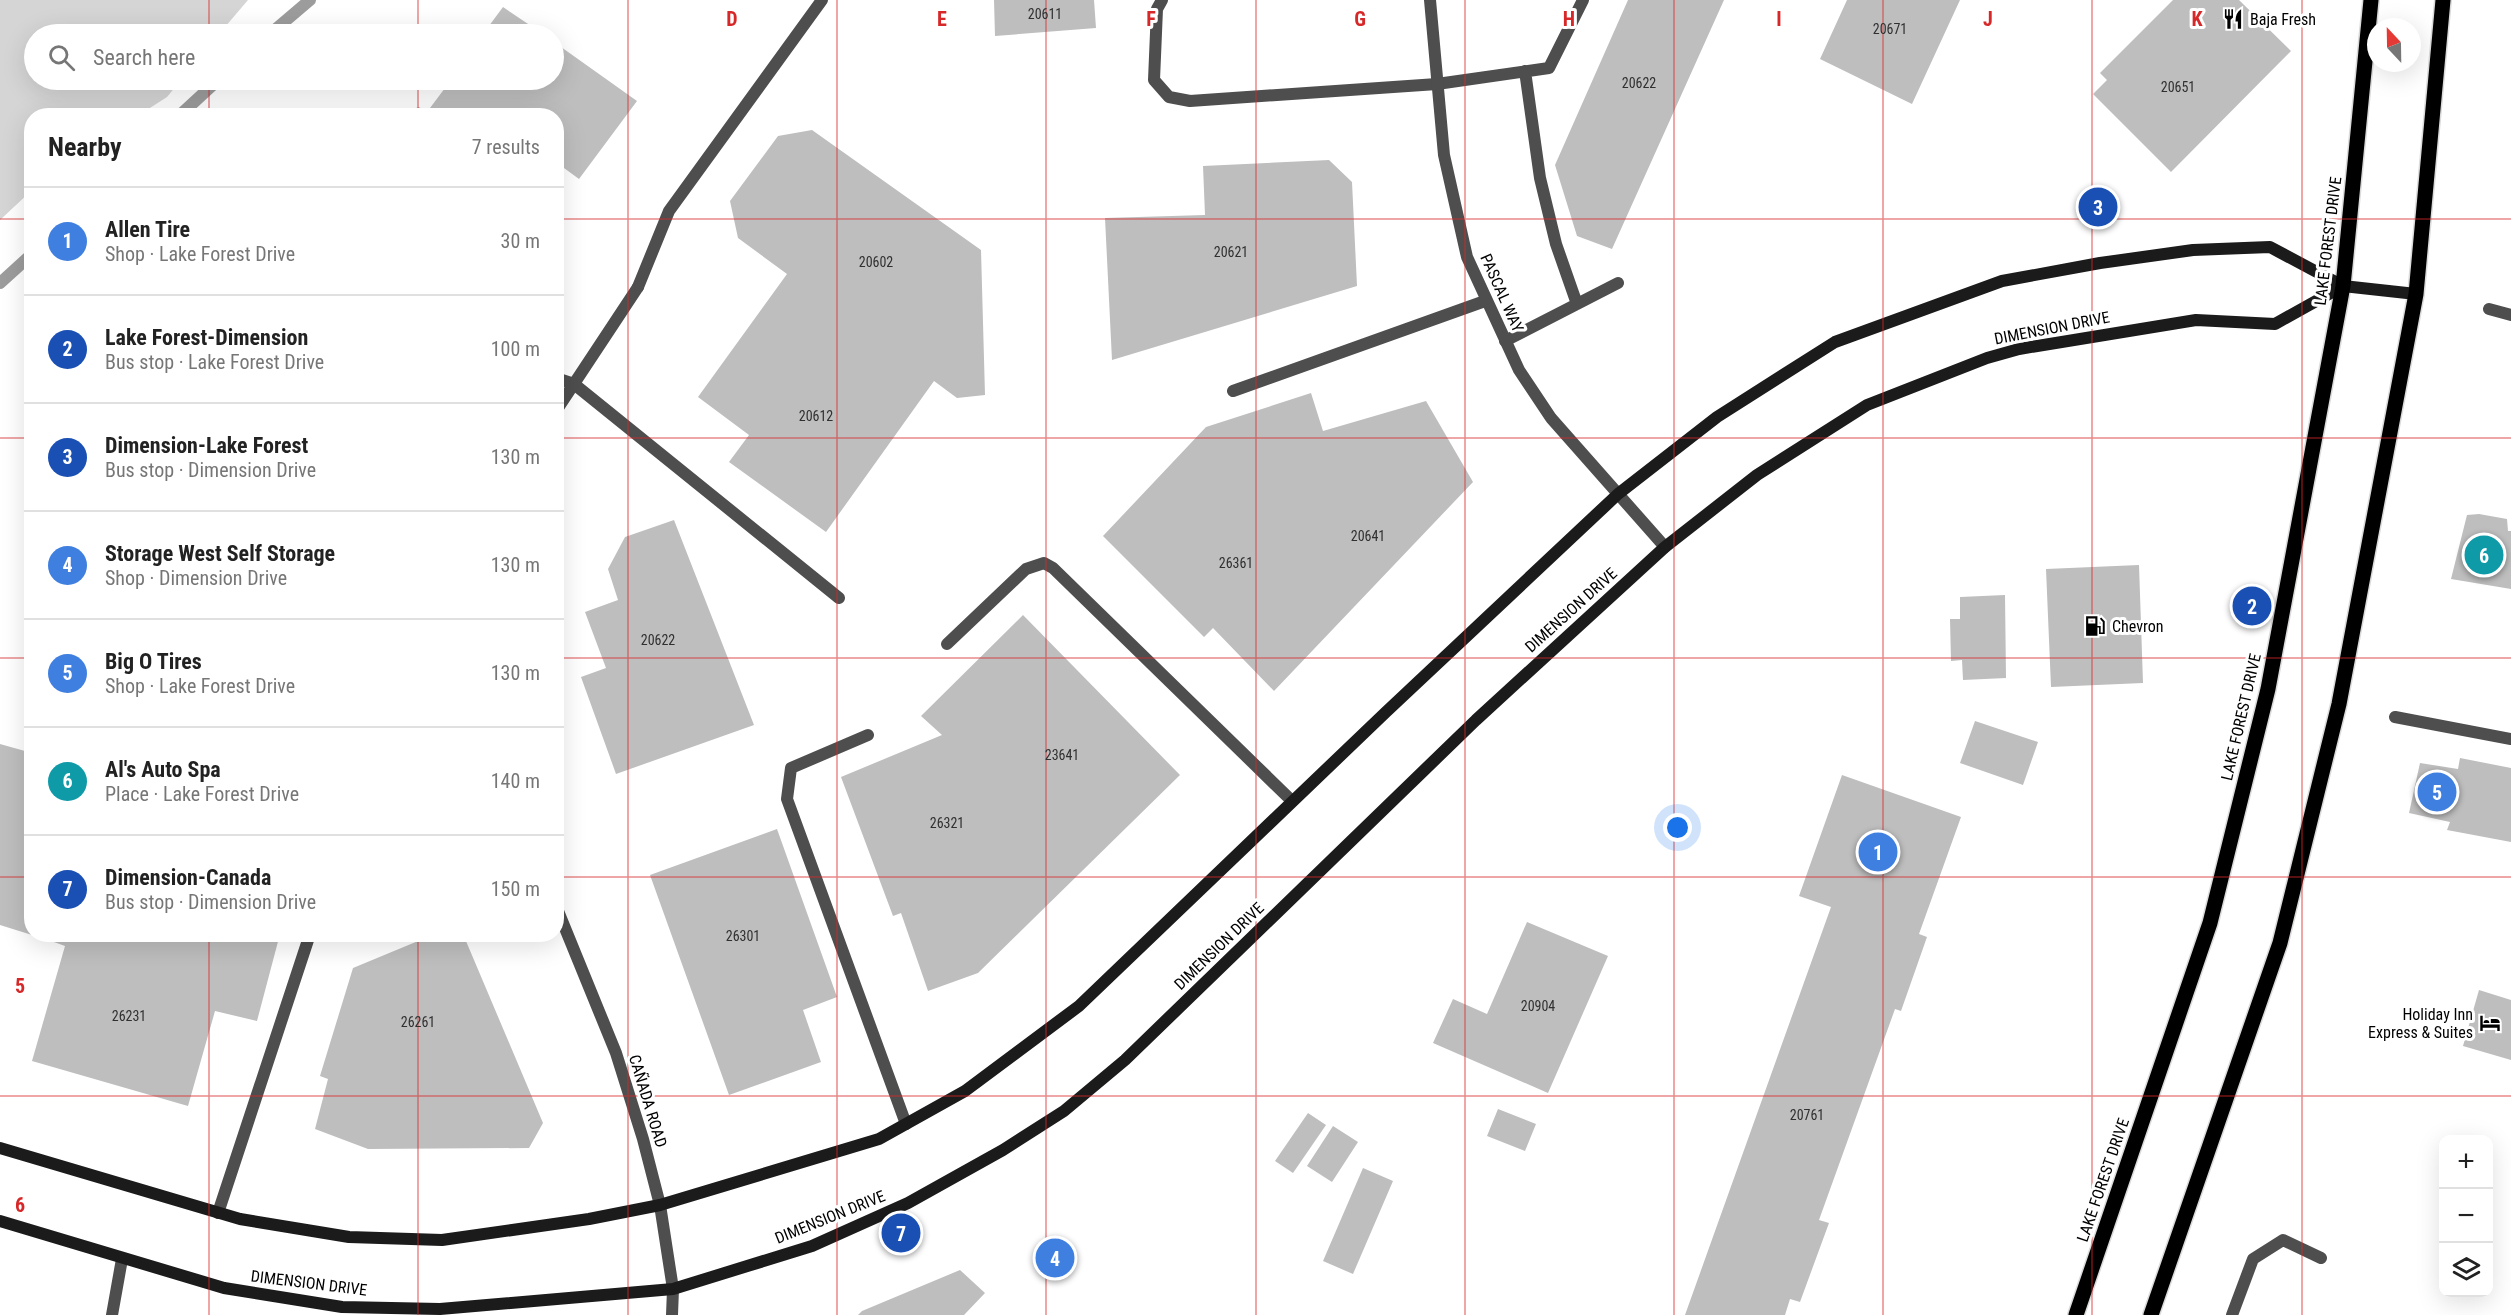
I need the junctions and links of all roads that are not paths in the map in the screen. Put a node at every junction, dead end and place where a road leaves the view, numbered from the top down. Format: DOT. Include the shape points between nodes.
graph roads {
  1 [pos="822,0"];
  2 [pos="1162,0"];
  3 [pos="1430,0"];
  4 [pos="1583,0"];
  5 [pos="2371,0"];
  6 [pos="2443,0"];
  7 [pos="1525,71"];
  8 [pos="1437,84"];
  9 [pos="1618,284"];
  10 [pos="2343,286"];
  11 [pos="2415,294"];
  12 [pos="1485,300"];
  13 [pos="1577,304"];
  14 [pos="2489,309"];
  15 [pos="2511,315"];
  16 [pos="1505,341"];
  17 [pos="564,381"];
  18 [pos="574,384"];
  19 [pos="1233,391"];
  20 [pos="564,399"];
  21 [pos="1618,494"];
  22 [pos="1665,547"];
  23 [pos="839,598"];
  24 [pos="947,644"];
  25 [pos="2395,717"];
  26 [pos="868,735"];
  27 [pos="2511,739"];
  28 [pos="1292,801"];
  29 [pos="564,926"];
  30 [pos="307,942"];
  31 [pos="906,1124"];
  32 [pos="0,1148"];
  33 [pos="660,1205"];
  34 [pos="218,1213"];
  35 [pos="0,1221"];
  36 [pos="2321,1258"];
  37 [pos="122,1259"];
  38 [pos="673,1289"];
  39 [pos="112,1315"];
  40 [pos="672,1315"];
  41 [pos="2076,1315"];
  42 [pos="2151,1315"];
  43 [pos="2232,1315"];
  1 -- 18 [label="street" via="669,211 638,287"];
  2 -- 8 [label="street" via="1157,9 1154,80 1169,97 1190,101"];
  3 -- 8 [label="street, PASCAL WAY"];
  4 -- 7 [label="street" via="1549,68"];
  5 -- 10 [label="main road, LAKE FOREST DRIVE"];
  6 -- 11 [label="main road"];
  7 -- 8 [label="street"];
  7 -- 13 [label="street" via="1540,178 1556,244"];
  8 -- 12 [label="street, PASCAL WAY" via="1444,155 1467,257"];
  9 -- 13 [label="street"];
  10 -- 11 [label="main road"];
  10 -- 21 [label="main road" via="2270,248 2193,250 2002,281 1835,342 1716,417"];
  10 -- 22 [label="main road, DIMENSION DRIVE" via="2275,324 2196,320 2019,350 1976,362 1867,405 1757,475"];
  10 -- 41 [label="main road, LAKE FOREST DRIVE" via="2268,689 2210,923"];
  11 -- 42 [label="main road" via="2339,704 2280,943"];
  12 -- 16 [label="street, PASCAL WAY"];
  12 -- 19 [label="street"];
  13 -- 16 [label="street"];
  14 -- 15 [label="street"];
  16 -- 21 [label="street, PASCAL WAY" via="1551,418"];
  17 -- 18 [label="street"];
  18 -- 20 [label="street"];
  18 -- 23 [label="street"];
  21 -- 22 [label="street, PASCAL WAY"];
  21 -- 28 [label="main road"];
  22 -- 38 [label="main road, DIMENSION DRIVE" via="1476,720 1125,1060 1064,1111 908,1203 812,1246"];
  24 -- 28 [label="street" via="1026,569 1044,563"];
  25 -- 27 [label="street"];
  26 -- 31 [label="street" via="791,768 787,799"];
  28 -- 31 [label="main road" via="1079,1006 965,1091"];
  29 -- 33 [label="street, CAÑADA ROAD" via="616,1053"];
  30 -- 34 [label="street"];
  31 -- 33 [label="main road" via="879,1139"];
  32 -- 34 [label="main road"];
  33 -- 34 [label="main road" via="442,1240 350,1237"];
  33 -- 38 [label="street, CAÑADA ROAD"];
  35 -- 37 [label="main road, DIMENSION DRIVE"];
  36 -- 43 [label="street" via="2283,1240 2253,1259"];
  37 -- 38 [label="main road, DIMENSION DRIVE" via="224,1288 342,1307 440,1309"];
  37 -- 39 [label="street"];
  38 -- 40 [label="street, CAÑADA ROAD"];
}
